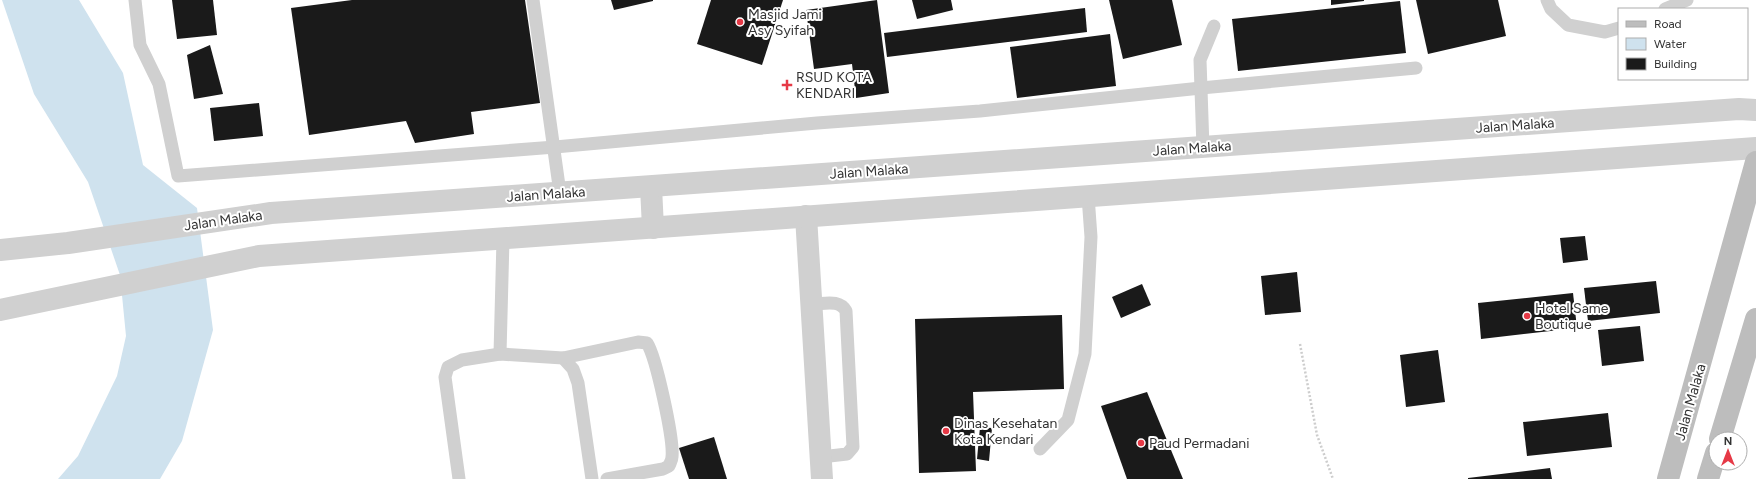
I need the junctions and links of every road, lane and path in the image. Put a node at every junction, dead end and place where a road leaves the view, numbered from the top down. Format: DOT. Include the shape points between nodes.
graph roads {
  1 [pos="135,0"];
  2 [pos="533,0"];
  3 [pos="1546,0"];
  4 [pos="1687,0"];
  5 [pos="1667,8"];
  6 [pos="1214,26"];
  7 [pos="1618,28"];
  8 [pos="1416,68"];
  9 [pos="1201,88"];
  10 [pos="1748,110"];
  11 [pos="555,147"];
  12 [pos="1203,148"];
  13 [pos="1756,148"];
  14 [pos="1756,162"];
  15 [pos="651,187"];
  16 [pos="560,193"];
  17 [pos="1088,196"];
  18 [pos="806,216"];
  19 [pos="653,228"];
  20 [pos="503,239"];
  21 [pos="0,250"];
  22 [pos="811,299"];
  23 [pos="0,310"];
  24 [pos="1756,319"];
  25 [pos="1300,344"];
  26 [pos="500,354"];
  27 [pos="563,358"];
  28 [pos="1722,431"];
  29 [pos="1040,448"];
  30 [pos="821,456"];
  31 [pos="459,479"];
  32 [pos="592,479"];
  33 [pos="606,479"];
  34 [pos="822,479"];
  35 [pos="1332,479"];
  36 [pos="1668,479"];
  1 -- 11 [label="lane" via="140,45 159,84 178,176"];
  2 -- 11 [label="lane"];
  3 -- 7 [label="lane" via="1551,9 1568,25 1605,32"];
  4 -- 5 [label="lane"];
  6 -- 9 [label="lane" via="1200,60"];
  8 -- 9 [label="lane"];
  9 -- 11 [label="lane" via="980,111"];
  9 -- 12 [label="lane"];
  10 -- 12 [label="street, Jalan Malaka"];
  11 -- 16 [label="lane"];
  12 -- 15 [label="street, Jalan Malaka"];
  13 -- 17 [label="street"];
  14 -- 36 [label="street, Jalan Malaka"];
  15 -- 16 [label="street, Jalan Malaka"];
  15 -- 19 [label="street"];
  16 -- 21 [label="street, Jalan Malaka" via="271,213 68,243"];
  17 -- 18 [label="street"];
  17 -- 29 [label="lane" via="1091,243 1086,354 1068,420"];
  18 -- 19 [label="street"];
  18 -- 22 [label="street"];
  19 -- 20 [label="street"];
  20 -- 23 [label="street" via="259,256"];
  20 -- 26 [label="lane"];
  22 -- 30 [label="street"];
  22 -- 30 [label="lane" via="838,303 843,305 846,311 853,447 847,454"];
  24 -- 28 [label="street"];
  25 -- 35 [label="path" via="1317,435"];
  26 -- 27 [label="lane"];
  26 -- 31 [label="lane" via="462,360 448,367 445,377"];
  27 -- 32 [label="lane" via="573,369 578,383"];
  27 -- 33 [label="lane" via="638,342 647,343 650,348 669,428 673,458 669,466 663,469"];
  30 -- 34 [label="street"];
}
